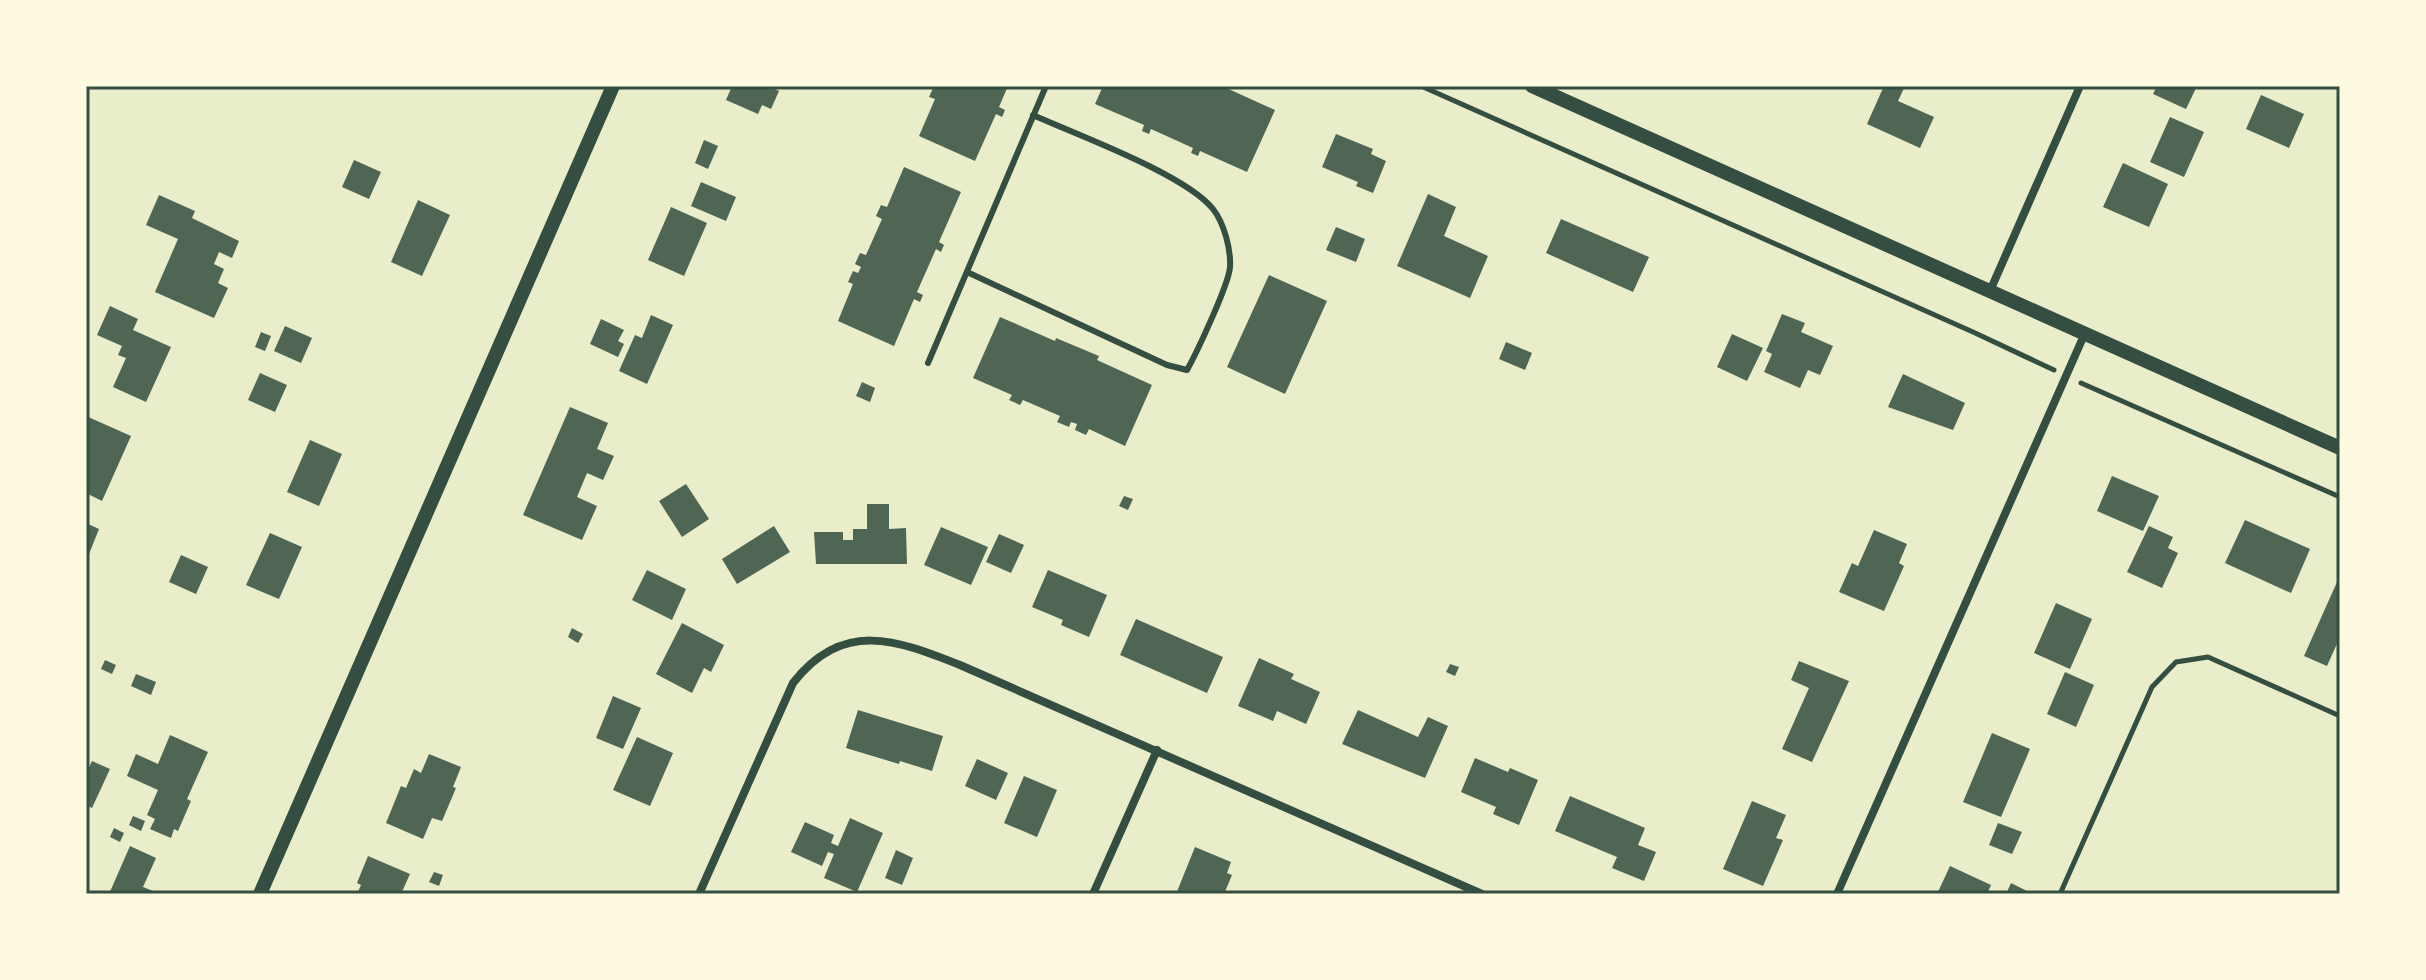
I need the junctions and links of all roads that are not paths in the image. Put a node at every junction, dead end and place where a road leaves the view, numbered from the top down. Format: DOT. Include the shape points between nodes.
graph roads {
  1 [pos="613,86"];
  2 [pos="1046,86"];
  3 [pos="1532,86"];
  4 [pos="2080,86"];
  5 [pos="1033,115"];
  6 [pos="967,272"];
  7 [pos="1990,291"];
  8 [pos="2085,333"];
  9 [pos="928,363"];
  10 [pos="2340,448"];
  11 [pos="1157,750"];
  12 [pos="260,894"];
  13 [pos="699,894"];
  14 [pos="1093,894"];
  15 [pos="1482,894"];
  16 [pos="1837,894"];
  1 -- 12 [label="street"];
  2 -- 5 [label="lane"];
  3 -- 7 [label="street"];
  4 -- 7 [label="street"];
  5 -- 6 [label="lane"];
  5 -- 6 [label="lane" via="1171,177 1214,210 1226,238 1230,269 1203,336 1187,370 1167,365"];
  6 -- 9 [label="lane"];
  7 -- 8 [label="street"];
  8 -- 10 [label="street"];
  8 -- 16 [label="street"];
  11 -- 13 [label="street" via="911,646 887,640 843,646 805,667 793,683"];
  11 -- 14 [label="street"];
  11 -- 15 [label="street"];
}
